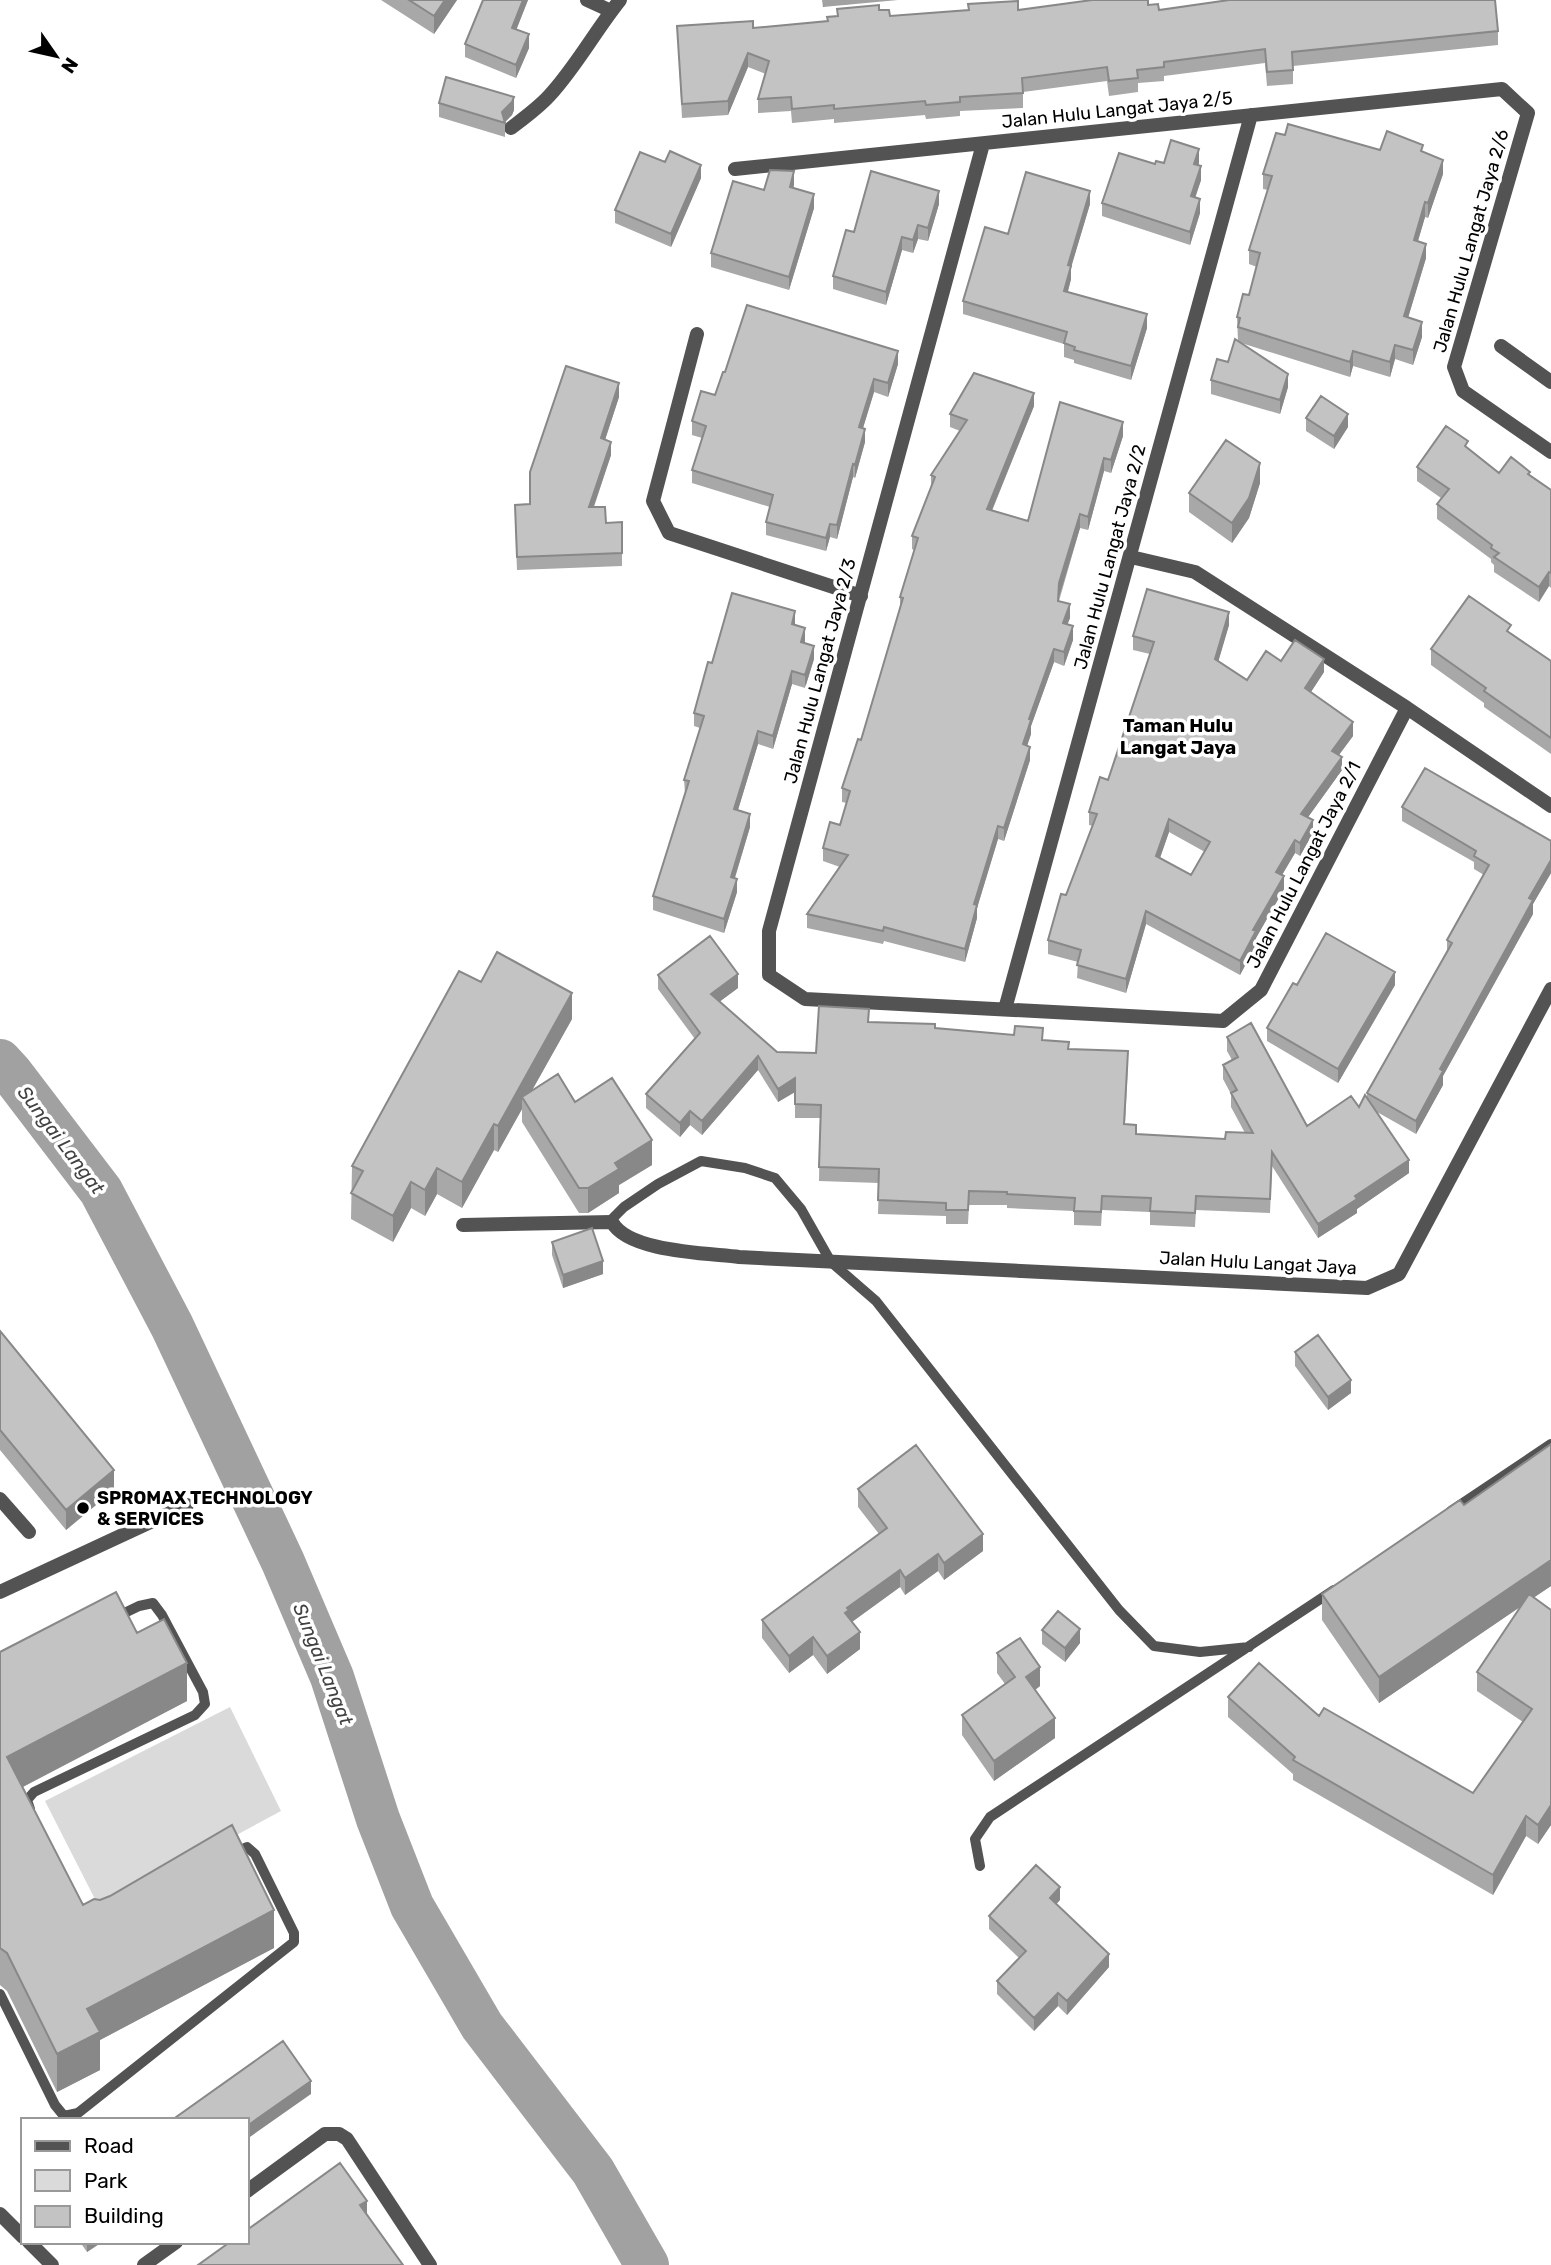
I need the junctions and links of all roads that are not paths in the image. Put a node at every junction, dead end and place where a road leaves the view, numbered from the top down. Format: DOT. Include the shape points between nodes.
graph roads {
  1 [pos="587,0"];
  2 [pos="615,6"];
  3 [pos="1502,89"];
  4 [pos="1251,115"];
  5 [pos="512,128"];
  6 [pos="983,144"];
  7 [pos="736,169"];
  8 [pos="697,334"];
  9 [pos="1501,346"];
  10 [pos="1551,383"];
  11 [pos="1551,452"];
  12 [pos="1131,557"];
  13 [pos="861,596"];
  14 [pos="1407,708"];
  15 [pos="1551,807"];
  16 [pos="1551,989"];
  17 [pos="1005,1009"];
  18 [pos="612,1222"];
  19 [pos="463,1225"];
  20 [pos="831,1262"];
  21 [pos="1551,1444"];
  22 [pos="0,1499"];
  23 [pos="187,1505"];
  24 [pos="1447,1514"];
  25 [pos="29,1532"];
  26 [pos="1342,1584"];
  27 [pos="0,1592"];
  28 [pos="101,1623"];
  29 [pos="1249,1647"];
  30 [pos="38,1825"];
  31 [pos="217,1862"];
  32 [pos="980,1866"];
  33 [pos="0,1994"];
  34 [pos="248,2190"];
  35 [pos="0,2214"];
  36 [pos="21,2234"];
  37 [pos="31,2244"];
  38 [pos="173,2244"];
  39 [pos="52,2265"];
  40 [pos="144,2265"];
  41 [pos="430,2265"];
  1 -- 2 [label="street"];
  2 -- 5 [label="street" via="548,97"];
  3 -- 4 [label="street, Jalan Hulu Langat Jaya 2/5"];
  3 -- 11 [label="street, Jalan Hulu Langat Jaya 2/6" via="1528,113 1454,367 1463,391"];
  4 -- 6 [label="street, Jalan Hulu Langat Jaya 2/5"];
  4 -- 12 [label="street, Jalan Hulu Langat Jaya 2/2"];
  6 -- 7 [label="street, Jalan Hulu Langat Jaya 2/5"];
  6 -- 13 [label="street, Jalan Hulu Langat Jaya 2/3"];
  8 -- 13 [label="street" via="653,502 669,533"];
  9 -- 10 [label="street"];
  12 -- 14 [label="street" via="1195,572"];
  12 -- 17 [label="street, Jalan Hulu Langat Jaya 2/2"];
  13 -- 17 [label="street, Jalan Hulu Langat Jaya 2/3" via="769,931 769,975 806,999"];
  14 -- 15 [label="street"];
  14 -- 17 [label="street, Jalan Hulu Langat Jaya 2/1" via="1261,989 1223,1021"];
  16 -- 20 [label="street, Jalan Hulu Langat Jaya" via="1399,1274 1367,1287"];
  18 -- 19 [label="street"];
  18 -- 20 [label="street, Jalan Hulu Langat Jaya" via="628,1237 660,1247"];
  18 -- 20 [label="lane" via="647,1191 701,1161 745,1168 775,1178 801,1209"];
  20 -- 29 [label="lane" via="876,1301 1119,1610 1154,1646 1200,1653"];
  21 -- 24 [label="lane"];
  22 -- 25 [label="street"];
  23 -- 27 [label="street"];
  26 -- 29 [label="lane"];
  28 -- 30 [label="lane" via="153,1603 203,1692 205,1704 195,1715 34,1792 27,1800"];
  29 -- 32 [label="lane" via="990,1817 975,1839"];
  31 -- 33 [label="lane" via="247,1847 255,1854 294,1933 294,1942 78,2113 64,2116 55,2105"];
  34 -- 41 [label="street" via="325,2134 339,2134 347,2139"];
  35 -- 36 [label="street"];
  37 -- 39 [label="street"];
  38 -- 40 [label="street"];
}
